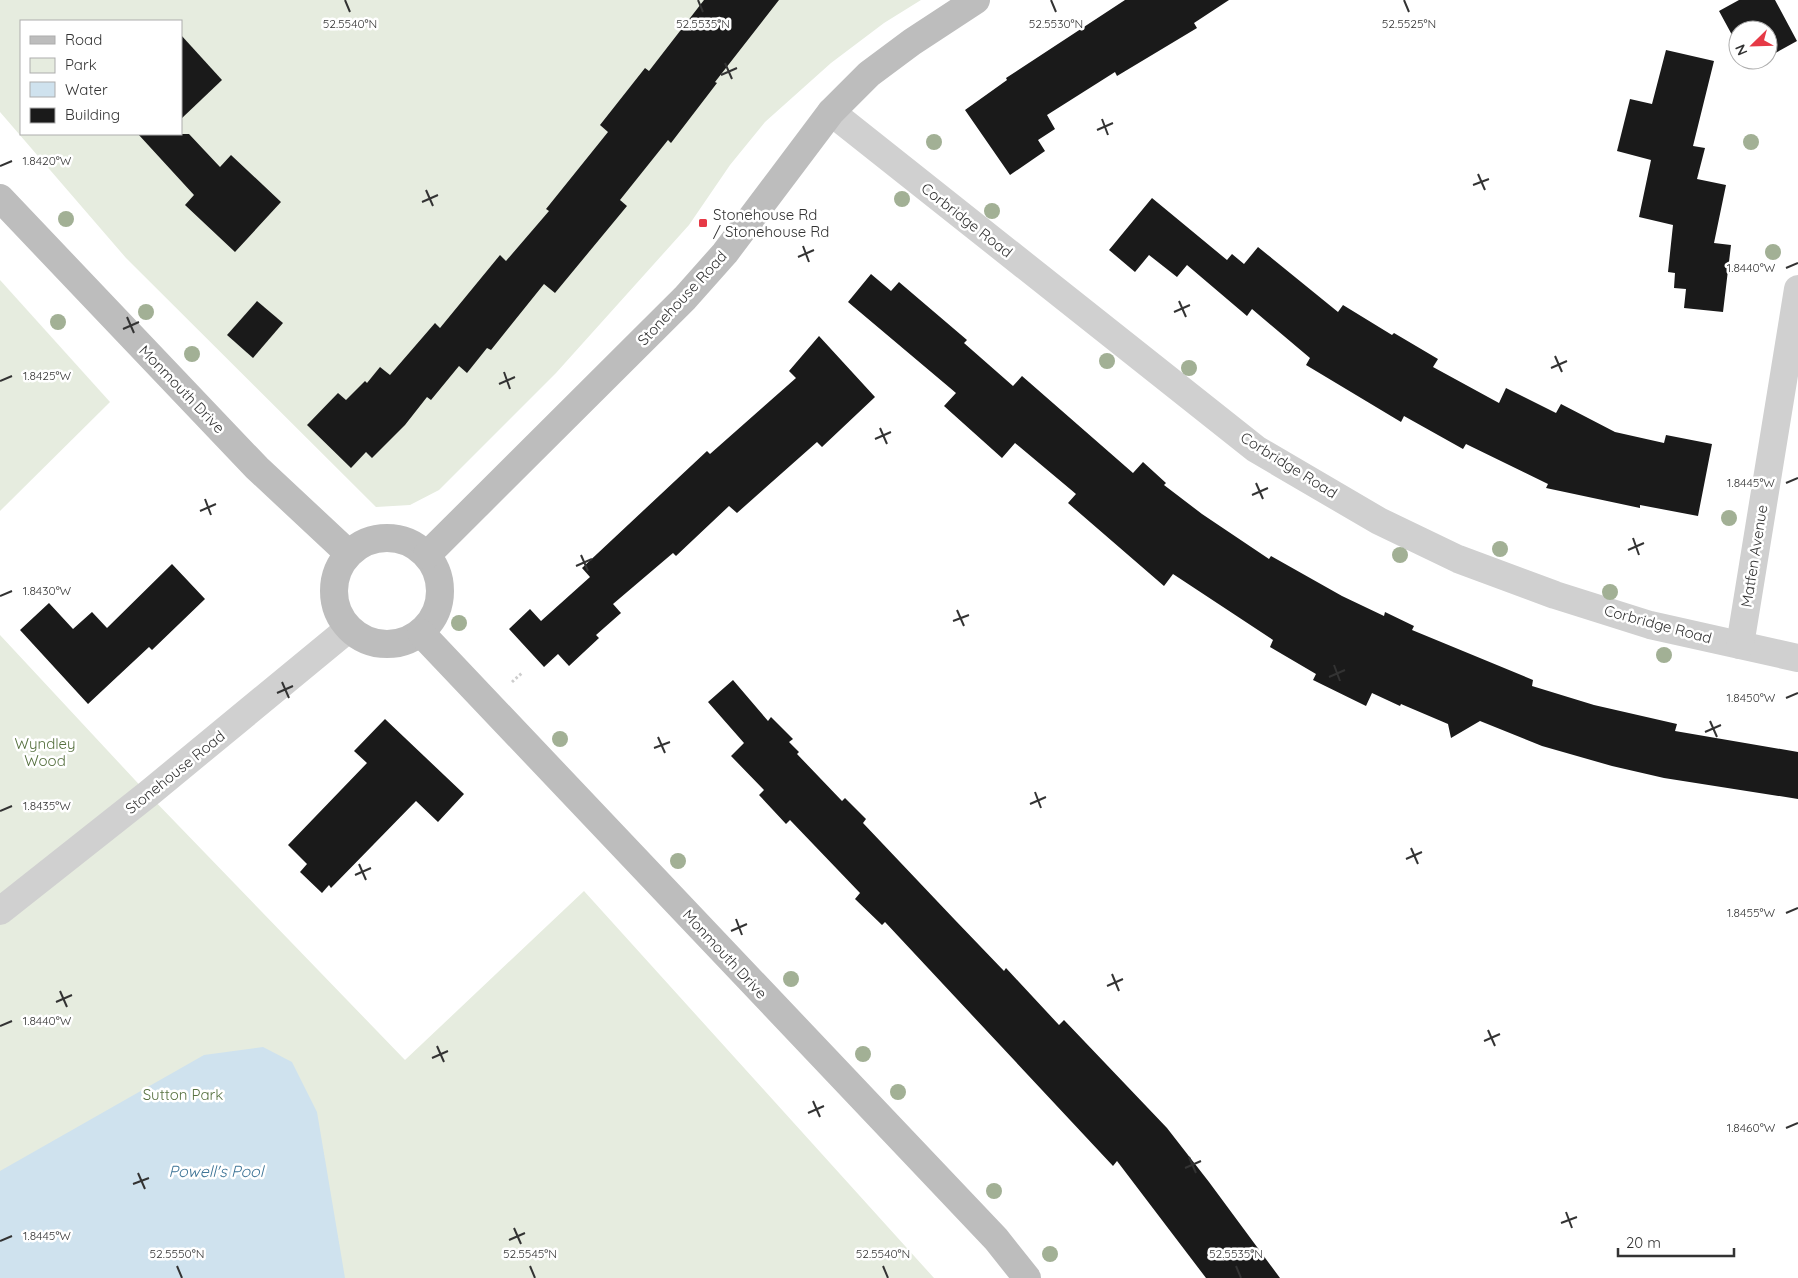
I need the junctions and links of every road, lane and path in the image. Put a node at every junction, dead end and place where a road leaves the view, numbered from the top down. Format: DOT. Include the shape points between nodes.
graph roads {
  1 [pos="976,0"];
  2 [pos="831,112"];
  3 [pos="0,198"];
  4 [pos="1798,289"];
  5 [pos="348,553"];
  6 [pos="427,555"];
  7 [pos="348,630"];
  8 [pos="421,633"];
  9 [pos="1740,645"];
  10 [pos="1798,658"];
  11 [pos="0,911"];
  12 [pos="1027,1278"];
  1 -- 2 [label="street, Stonehouse Road" via="869,74"];
  2 -- 6 [label="street, Stonehouse Road" via="725,253 685,298"];
  2 -- 9 [label="street, Corbridge Road" via="1256,449 1380,521 1467,562 1555,595 1650,625"];
  3 -- 5 [label="street, Monmouth Drive" via="257,468"];
  4 -- 9 [label="street, Matfen Avenue"];
  5 -- 6 [label="street" via="375,538 401,539"];
  5 -- 7 [label="street" via="335,575 332,597"];
  6 -- 8 [label="street" via="440,582 438,611"];
  7 -- 8 [label="street" via="375,645 401,644"];
  7 -- 11 [label="street, Stonehouse Road"];
  8 -- 12 [label="street, Monmouth Drive" via="996,1239"];
  9 -- 10 [label="street, Corbridge Road"];
}
